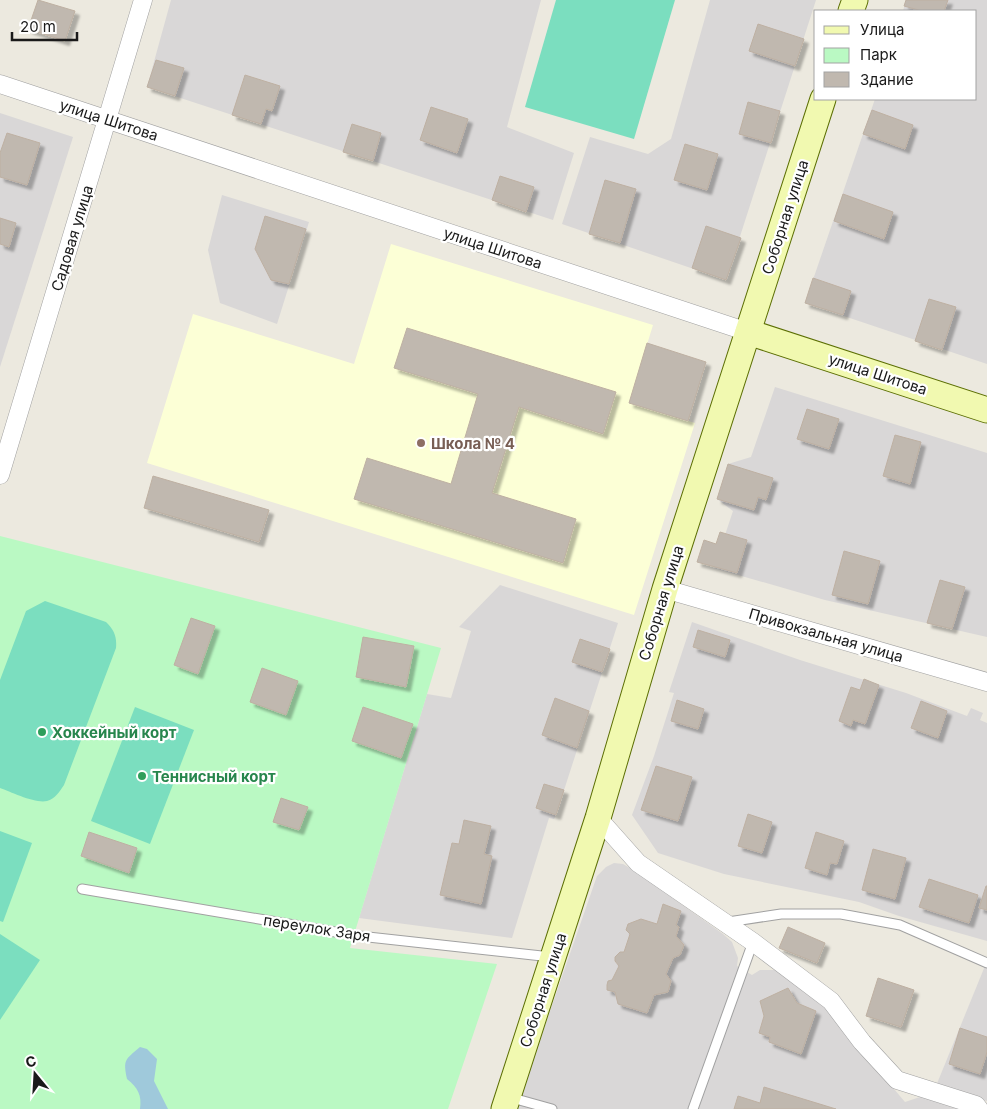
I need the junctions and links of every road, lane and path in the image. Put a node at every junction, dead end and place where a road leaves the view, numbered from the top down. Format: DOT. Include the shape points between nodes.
graph roads {
  1 [pos="143,0"];
  2 [pos="0,84"];
  3 [pos="823,100"];
  4 [pos="108,120"];
  5 [pos="748,332"];
  6 [pos="987,410"];
  7 [pos="0,475"];
  8 [pos="665,589"];
  9 [pos="987,682"];
  10 [pos="598,818"];
  11 [pos="82,889"];
  12 [pos="725,923"];
  13 [pos="753,942"];
  14 [pos="553,957"];
  15 [pos="987,963"];
  16 [pos="506,1103"];
  17 [pos="552,1109"];
  18 [pos="693,1109"];
  19 [pos="979,1109"];
  1 -- 4 [label="street, Садовая улица"];
  2 -- 4 [label="street, улица Шитова"];
  3 -- 5 [label="street, Соборная улица"];
  4 -- 5 [label="street, улица Шитова"];
  4 -- 7 [label="street, Садовая улица"];
  5 -- 6 [label="street, улица Шитова"];
  5 -- 8 [label="street, Соборная улица"];
  8 -- 9 [label="street, Привокзальная улица"];
  8 -- 10 [label="street, Соборная улица"];
  10 -- 12 [label="street" via="638,863"];
  10 -- 14 [label="street, Соборная улица"];
  11 -- 14 [label="lane, переулок Заря" via="359,936"];
  12 -- 13 [label="street"];
  12 -- 15 [label="lane" via="781,914 841,914 900,925"];
  13 -- 18 [label="lane"];
  13 -- 19 [label="street" via="831,1001 897,1080 976,1105"];
  14 -- 16 [label="street, Соборная улица"];
  16 -- 17 [label="lane"];
}
